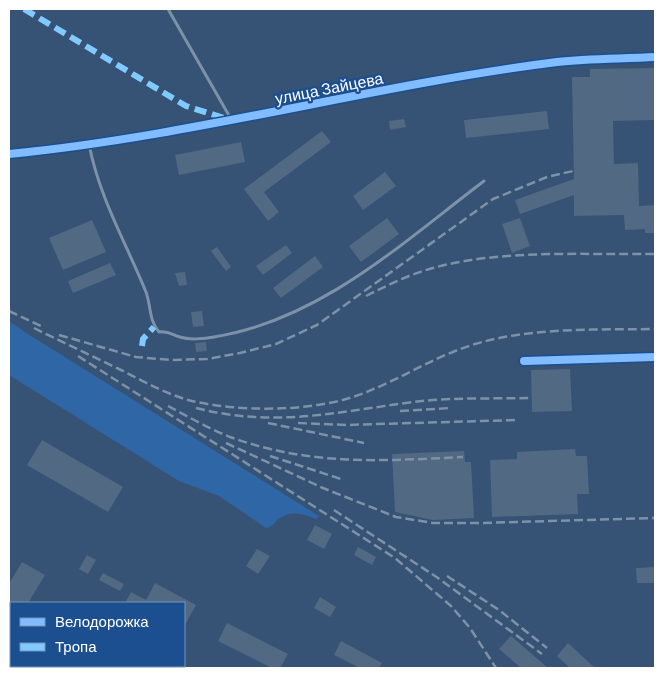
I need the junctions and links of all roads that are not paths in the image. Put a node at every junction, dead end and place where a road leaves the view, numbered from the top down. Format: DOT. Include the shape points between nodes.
graph roads {
  1 [pos="168,9"];
  2 [pos="655,57"];
  3 [pos="231,120"];
  4 [pos="88,144"];
  5 [pos="9,154"];
  6 [pos="484,181"];
  7 [pos="655,357"];
  8 [pos="524,360"];
  1 -- 3 [label="lane"];
  2 -- 3 [label="street, улица Зайцева" via="558,62"];
  3 -- 4 [label="street, улица Зайцева"];
  4 -- 5 [label="street, улица Зайцева"];
  4 -- 6 [label="lane" via="95,175 147,295 154,327 159,332 169,331 181,338 214,337 295,313 367,270"];
  7 -- 8 [label="street"];
}
